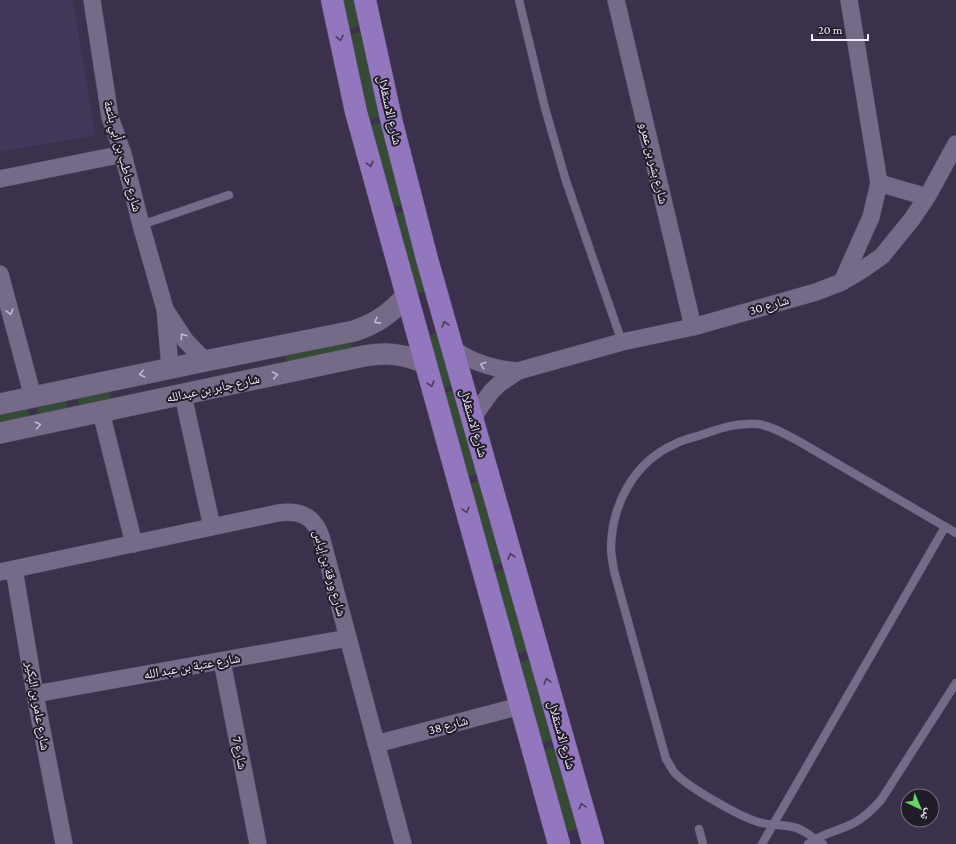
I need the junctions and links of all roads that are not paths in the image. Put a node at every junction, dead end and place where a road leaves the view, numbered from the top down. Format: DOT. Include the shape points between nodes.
graph roads {
  1 [pos="92,0"];
  2 [pos="332,0"];
  3 [pos="365,0"];
  4 [pos="519,0"];
  5 [pos="616,0"];
  6 [pos="849,0"];
  7 [pos="956,144"];
  8 [pos="123,154"];
  9 [pos="0,179"];
  10 [pos="879,183"];
  11 [pos="229,195"];
  12 [pos="927,197"];
  13 [pos="141,225"];
  14 [pos="0,275"];
  15 [pos="842,282"];
  16 [pos="406,296"];
  17 [pos="165,309"];
  18 [pos="693,327"];
  19 [pos="622,342"];
  20 [pos="452,348"];
  21 [pos="242,353"];
  22 [pos="205,361"];
  23 [pos="425,363"];
  24 [pos="170,368"];
  25 [pos="518,371"];
  26 [pos="206,390"];
  27 [pos="183,395"];
  28 [pos="33,397"];
  29 [pos="0,404"];
  30 [pos="101,412"];
  31 [pos="473,420"];
  32 [pos="0,433"];
  33 [pos="212,527"];
  34 [pos="945,527"];
  35 [pos="956,533"];
  36 [pos="134,544"];
  37 [pos="7,570"];
  38 [pos="348,638"];
  39 [pos="222,661"];
  40 [pos="956,683"];
  41 [pos="35,694"];
  42 [pos="520,706"];
  43 [pos="376,744"];
  44 [pos="773,825"];
  45 [pos="699,829"];
  46 [pos="811,842"];
  47 [pos="64,844"];
  48 [pos="258,844"];
  49 [pos="403,844"];
  50 [pos="559,844"];
  51 [pos="593,844"];
  52 [pos="703,844"];
  53 [pos="762,844"];
  54 [pos="823,844"];
  1 -- 8 [label="street, شارع حاطب بن أبي بلتعة" via="110,117"];
  2 -- 16 [label="main road, one-way" via="356,112"];
  20 -- 3 [label="main road, شارع الاستقلال, one-way" via="392,124"];
  4 -- 19 [label="lane" via="545,108 564,173"];
  5 -- 18 [label="street, شارع بشر بن عمرو"];
  6 -- 10 [label="street"];
  7 -- 12 [label="street, شارع 30"];
  8 -- 9 [label="street"];
  8 -- 13 [label="street, شارع حاطب بن أبي بلتعة"];
  10 -- 12 [label="street"];
  10 -- 15 [label="street" via="871,217"];
  11 -- 13 [label="lane"];
  12 -- 15 [label="street, شارع 30" via="912,220 882,256"];
  13 -- 17 [label="street, شارع حاطب بن أبي بلتعة"];
  14 -- 28 [label="street, one-way"];
  15 -- 18 [label="street, شارع 30" via="816,292"];
  16 -- 21 [label="street, one-way" via="384,318 359,330"];
  16 -- 23 [label="main road"];
  22 -- 17 [label="street, شارع حاطب بن أبي بلتعة, one-way" via="185,340"];
  17 -- 24 [label="street, شارع حاطب بن أبي بلتعة"];
  18 -- 19 [label="street, شارع 30"];
  19 -- 25 [label="street, شارع 30"];
  25 -- 20 [label="street, شارع 30, one-way" via="483,365"];
  20 -- 31 [label="main road, شارع الاستقلال"];
  21 -- 22 [label="street"];
  21 -- 26 [label="street" via="247,362 243,371"];
  22 -- 24 [label="street"];
  26 -- 23 [label="street, شارع جابر بن عبدالله, one-way" via="377,354 399,354"];
  23 -- 42 [label="main road, one-way"];
  24 -- 28 [label="street, one-way"];
  25 -- 31 [label="street, شارع 30" via="491,392"];
  26 -- 27 [label="street, شارع جابر بن عبدالله"];
  27 -- 30 [label="street, شارع جابر بن عبدالله"];
  27 -- 33 [label="street"];
  28 -- 29 [label="street"];
  32 -- 30 [label="street, شارع جابر بن عبدالله, one-way"];
  30 -- 36 [label="street"];
  51 -- 31 [label="main road, شارع الاستقلال, one-way"];
  33 -- 36 [label="street, شارع ورقة بن إياس"];
  33 -- 38 [label="street, شارع ورقة بن إياس" via="289,512 311,519 319,528"];
  34 -- 35 [label="lane"];
  34 -- 44 [label="lane"];
  34 -- 44 [label="lane" via="800,442 759,424 736,424 675,444 660,452 642,467 628,484 618,505 612,527 614,571 666,759 674,772 685,782 744,817"];
  36 -- 37 [label="street, شارع ورقة بن إياس"];
  37 -- 41 [label="street, شارع عامر بن البكير"];
  38 -- 39 [label="street, شارع عتبة بن عبد الله"];
  38 -- 43 [label="street, شارع ورقة بن إياس"];
  39 -- 41 [label="street, شارع عتبة بن عبد الله"];
  39 -- 48 [label="street, شارع 7"];
  40 -- 46 [label="lane" via="881,800 855,822"];
  41 -- 47 [label="street, شارع عامر بن البكير"];
  42 -- 43 [label="street, شارع 38"];
  42 -- 50 [label="main road"];
  43 -- 49 [label="street, شارع ورقة بن إياس"];
  44 -- 46 [label="lane" via="787,825 799,829 809,834"];
  44 -- 53 [label="lane"];
  45 -- 52 [label="lane"];
  46 -- 54 [label="lane"];
}
